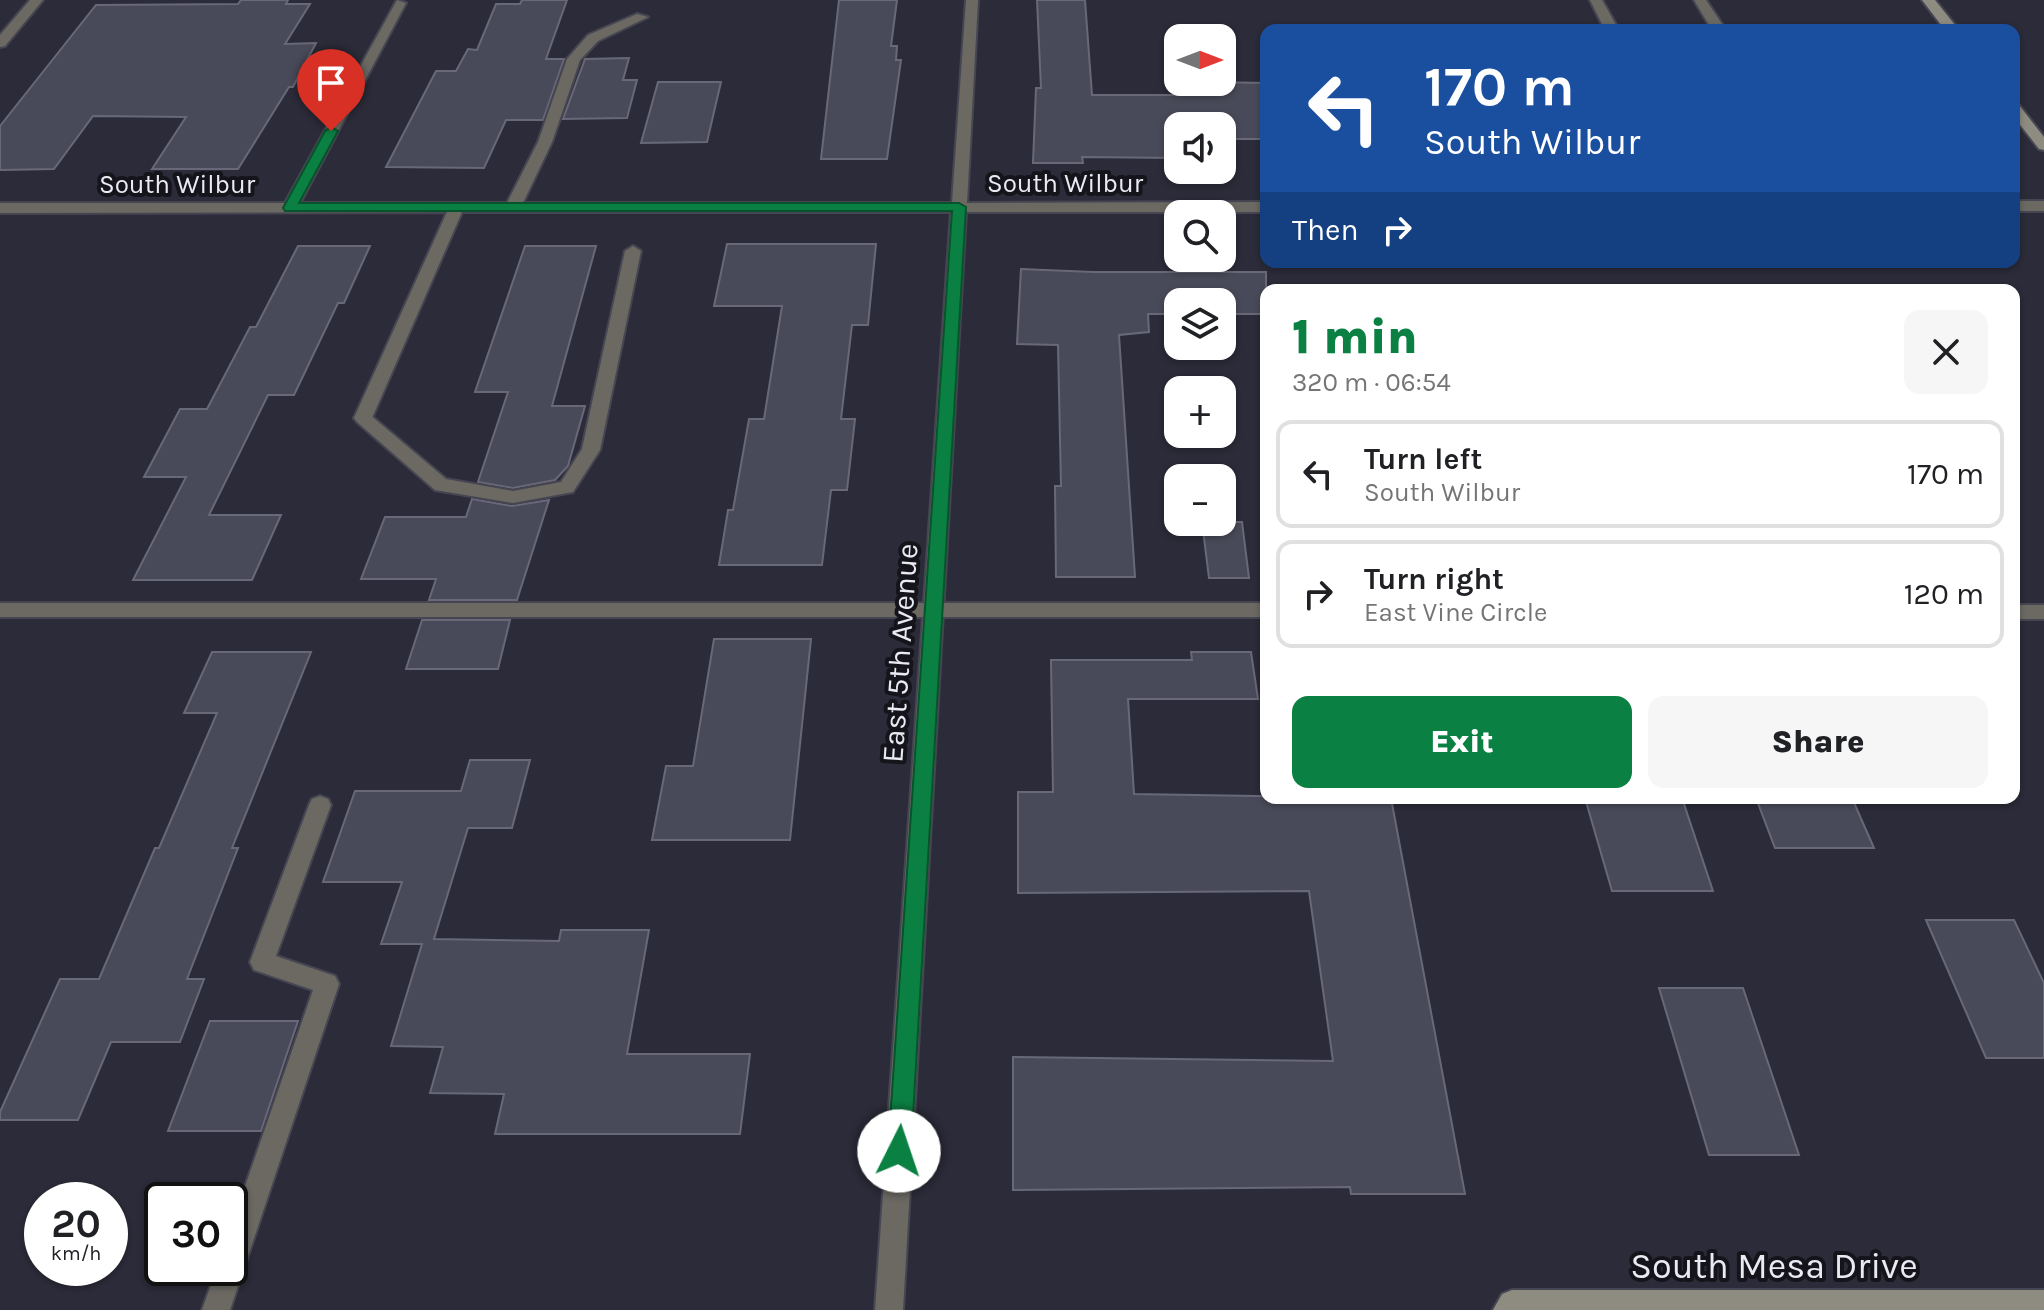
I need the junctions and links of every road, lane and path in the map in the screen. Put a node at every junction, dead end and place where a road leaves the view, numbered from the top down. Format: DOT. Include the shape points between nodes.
graph roads {
  1 [pos="37,0"];
  2 [pos="972,0"];
  3 [pos="1596,0"];
  4 [pos="1700,0"];
  5 [pos="1928,0"];
  6 [pos="400,3"];
  7 [pos="642,17"];
  8 [pos="1609,24"];
  9 [pos="1715,24"];
  10 [pos="1947,24"];
  11 [pos="0,43"];
  12 [pos="2020,116"];
  13 [pos="2044,146"];
  14 [pos="2020,206"];
  15 [pos="2044,206"];
  16 [pos="457,207"];
  17 [pos="513,207"];
  18 [pos="959,207"];
  19 [pos="1260,207"];
  20 [pos="0,208"];
  21 [pos="290,208"];
  22 [pos="633,251"];
  23 [pos="0,610"];
  24 [pos="933,610"];
  25 [pos="1260,610"];
  26 [pos="2020,612"];
  27 [pos="2044,612"];
  28 [pos="320,805"];
  29 [pos="2044,1304"];
  30 [pos="216,1310"];
  31 [pos="889,1310"];
  32 [pos="1507,1310"];
  1 -- 11 [label="street"];
  2 -- 18 [label="street, East 5th Avenue"];
  3 -- 8 [label="street"];
  4 -- 9 [label="street"];
  5 -- 10 [label="main road"];
  6 -- 21 [label="street"];
  7 -- 17 [label="street" via="593,38 574,59 545,142"];
  12 -- 13 [label="main road"];
  14 -- 15 [label="street"];
  16 -- 17 [label="street, South Wilbur"];
  16 -- 21 [label="street, South Wilbur"];
  16 -- 22 [label="street" via="363,418 441,485 513,497 567,487 591,450"];
  17 -- 18 [label="street, South Wilbur"];
  18 -- 19 [label="street, South Wilbur"];
  18 -- 24 [label="street, East 5th Avenue"];
  20 -- 21 [label="street, South Wilbur"];
  23 -- 24 [label="street"];
  24 -- 25 [label="street"];
  24 -- 31 [label="street, East 5th Avenue"];
  26 -- 27 [label="street"];
  28 -- 30 [label="street" via="262,962 327,984"];
  29 -- 32 [label="main road, South Mesa Drive" via="1512,1304"];
}
